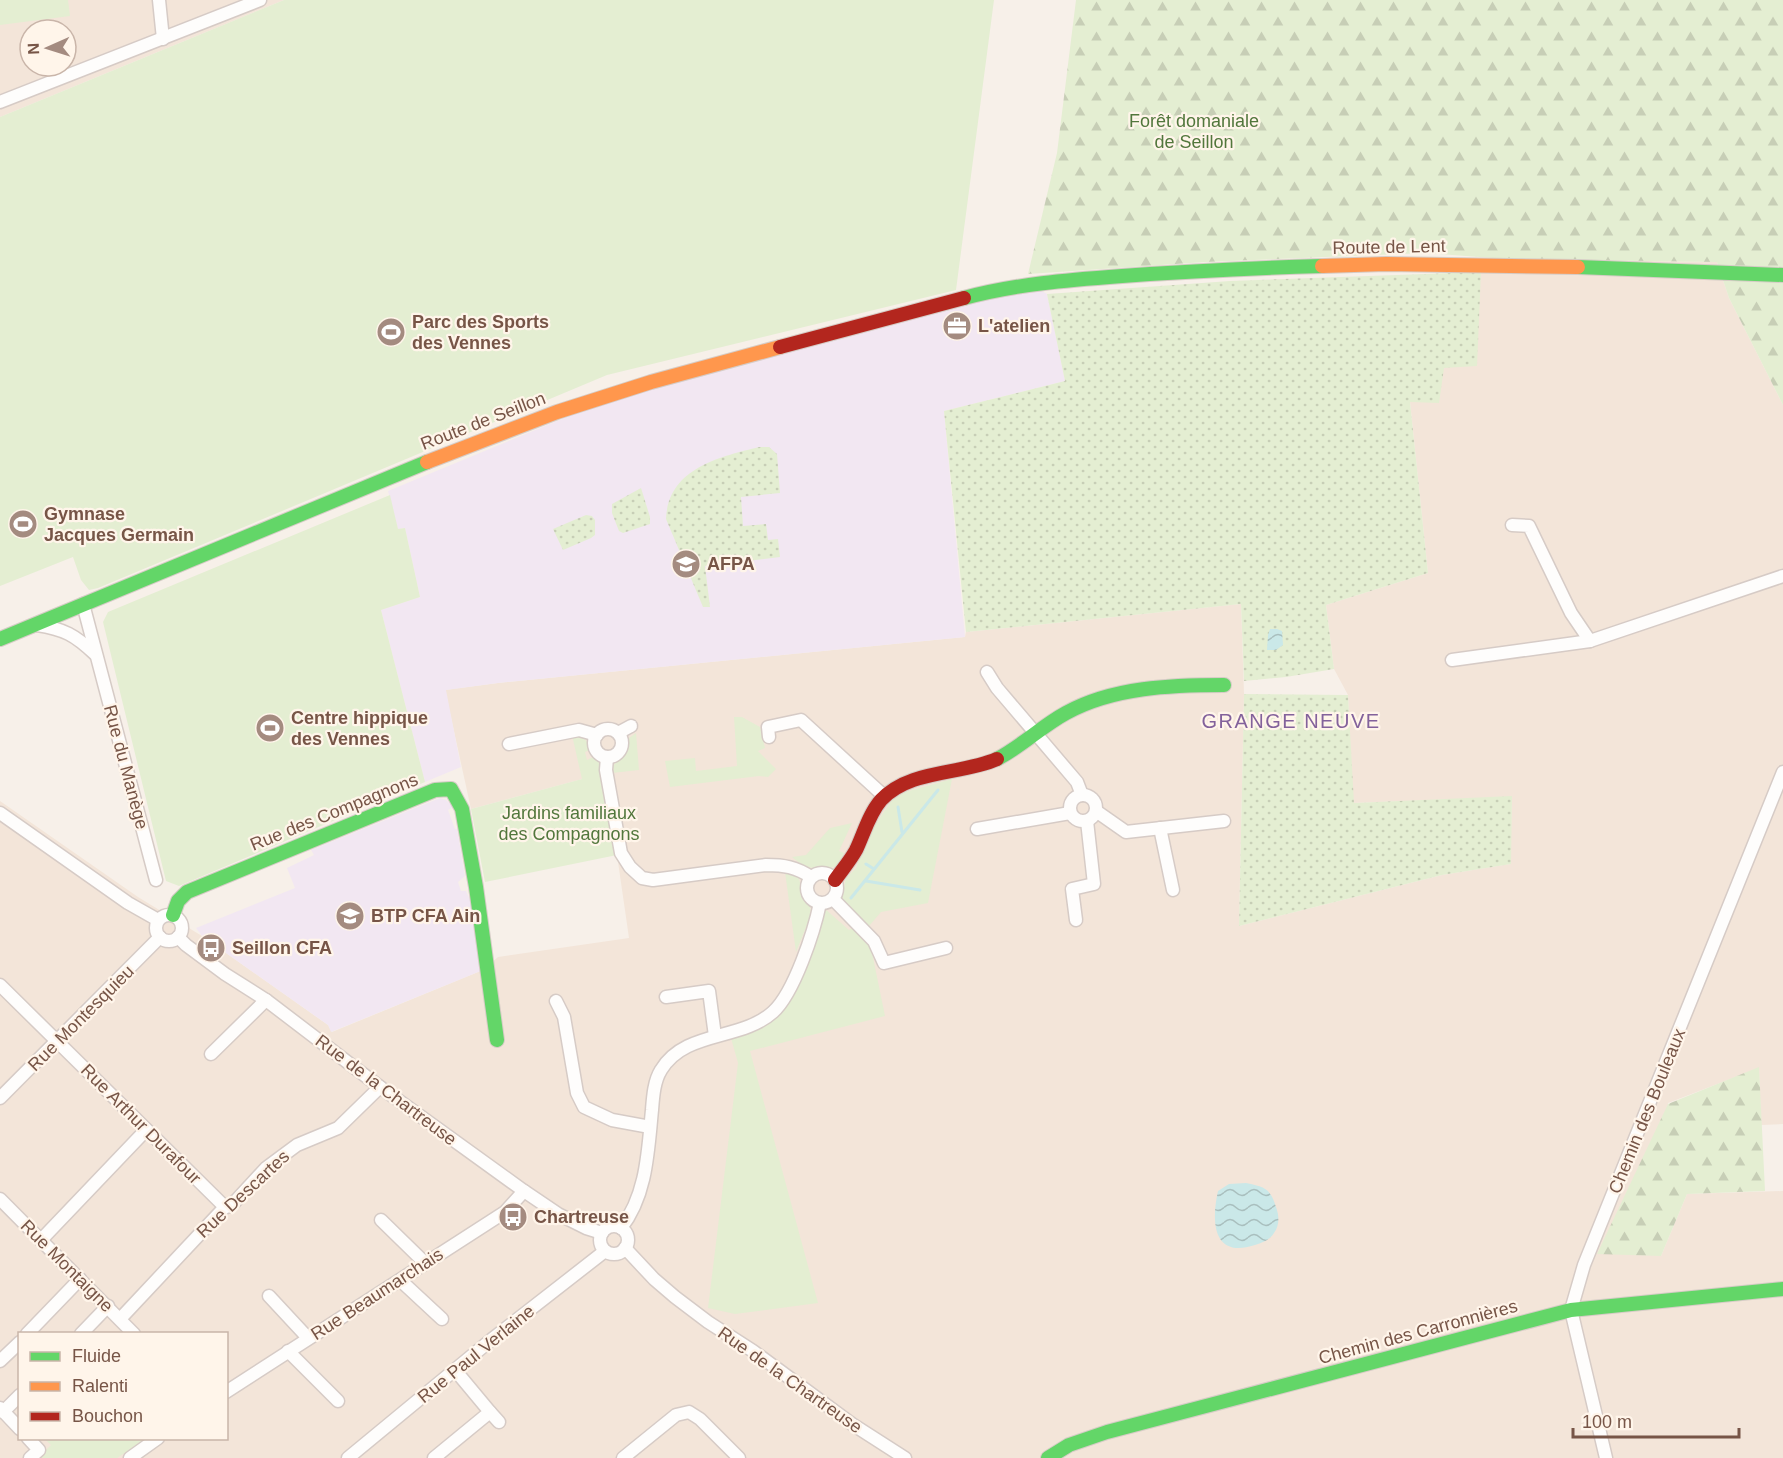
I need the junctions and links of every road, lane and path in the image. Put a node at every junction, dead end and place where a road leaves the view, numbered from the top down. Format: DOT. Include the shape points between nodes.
graph roads {
  1 [pos="159,0"];
  2 [pos="260,0"];
  3 [pos="163,39"];
  4 [pos="0,102"];
  5 [pos="1783,275"];
  6 [pos="996,289"];
  7 [pos="1512,525"];
  8 [pos="1783,576"];
  9 [pos="82,604"];
  10 [pos="36,624"];
  11 [pos="0,639"];
  12 [pos="1590,641"];
  13 [pos="96,655"];
  14 [pos="1452,660"];
  15 [pos="987,672"];
  16 [pos="1224,685"];
  17 [pos="631,726"];
  18 [pos="618,733"];
  19 [pos="1037,733"];
  20 [pos="597,735"];
  21 [pos="769,737"];
  22 [pos="509,744"];
  23 [pos="607,757"];
  24 [pos="1783,772"];
  25 [pos="1082,795"];
  26 [pos="884,796"];
  27 [pos="1096,811"];
  28 [pos="0,813"];
  29 [pos="1070,813"];
  30 [pos="1086,821"];
  31 [pos="1224,822"];
  32 [pos="1160,828"];
  33 [pos="977,829"];
  34 [pos="811,877"];
  35 [pos="156,880"];
  36 [pos="835,880"];
  37 [pos="1173,890"];
  38 [pos="833,899"];
  39 [pos="820,903"];
  40 [pos="173,915"];
  41 [pos="1076,920"];
  42 [pos="158,921"];
  43 [pos="160,937"];
  44 [pos="178,937"];
  45 [pos="946,948"];
  46 [pos="0,985"];
  47 [pos="666,997"];
  48 [pos="266,1000"];
  49 [pos="556,1001"];
  50 [pos="715,1036"];
  51 [pos="497,1040"];
  52 [pos="57,1041"];
  53 [pos="211,1054"];
  54 [pos="380,1087"];
  55 [pos="0,1098"];
  56 [pos="650,1127"];
  57 [pos="146,1131"];
  58 [pos="524,1191"];
  59 [pos="0,1199"];
  60 [pos="225,1207"];
  61 [pos="381,1220"];
  62 [pos="621,1228"];
  63 [pos="602,1233"];
  64 [pos="41,1240"];
  65 [pos="625,1248"];
  66 [pos="605,1251"];
  67 [pos="425,1263"];
  68 [pos="80,1279"];
  69 [pos="400,1280"];
  70 [pos="1783,1290"];
  71 [pos="269,1296"];
  72 [pos="108,1306"];
  73 [pos="1571,1310"];
  74 [pos="120,1318"];
  75 [pos="442,1319"];
  76 [pos="29,1332"];
  77 [pos="83,1332"];
  78 [pos="133,1332"];
  79 [pos="308,1338"];
  80 [pos="18,1344"];
  81 [pos="288,1351"];
  82 [pos="0,1361"];
  83 [pos="455,1370"];
  84 [pos="228,1391"];
  85 [pos="18,1397"];
  86 [pos="338,1401"];
  87 [pos="2,1410"];
  88 [pos="18,1427"];
  89 [pos="155,1440"];
  90 [pos="1069,1445"];
  91 [pos="130,1458"];
  92 [pos="348,1458"];
  93 [pos="435,1458"];
  94 [pos="623,1458"];
  95 [pos="739,1458"];
  96 [pos="905,1458"];
  97 [pos="1048,1458"];
  98 [pos="1057,1458"];
  99 [pos="1606,1458"];
  1 -- 3 [label="street"];
  2 -- 3 [label="street"];
  3 -- 4 [label="street"];
  5 -- 6 [label="street, Route de Lent" via="1616,267 1386,264 1218,269"];
  6 -- 9 [label="street, Route de Seillon" via="651,382 557,412"];
  7 -- 12 [label="street" via="1529,526 1571,613"];
  8 -- 12 [label="street"];
  9 -- 10 [label="street, Route de Seillon"];
  9 -- 13 [label="street, Rue du Manège"];
  10 -- 11 [label="street, Route de Seillon"];
  10 -- 13 [label="street" via="62,630"];
  12 -- 14 [label="street"];
  13 -- 35 [label="street, Rue du Manège"];
  15 -- 19 [label="street"];
  16 -- 19 [label="street" via="1188,684 1096,699 1067,712"];
  17 -- 18 [label="street"];
  18 -- 20 [label="street" via="608,729"];
  18 -- 23 [label="street" via="620,751"];
  19 -- 25 [label="street" via="1077,782"];
  19 -- 26 [label="street" via="994,760 921,777"];
  20 -- 22 [label="street" via="579,730"];
  20 -- 23 [label="street" via="596,749"];
  21 -- 26 [label="street" via="768,727 801,720"];
  23 -- 34 [label="street" via="621,853 642,878 652,880 766,865 785,865"];
  24 -- 73 [label="street, Chemin des Bouleaux" via="1584,1264"];
  25 -- 27 [label="street" via="1094,800"];
  25 -- 29 [label="street" via="1073,800"];
  26 -- 36 [label="street" via="863,830 853,856"];
  27 -- 30 [label="street"];
  27 -- 32 [label="street" via="1126,832"];
  28 -- 42 [label="street"];
  29 -- 30 [label="street"];
  29 -- 33 [label="street"];
  30 -- 41 [label="street" via="1094,884 1072,889"];
  31 -- 32 [label="street"];
  32 -- 37 [label="street"];
  34 -- 36 [label="street" via="826,873"];
  34 -- 39 [label="street" via="808,894"];
  36 -- 38 [label="street"];
  38 -- 39 [label="street"];
  38 -- 45 [label="street" via="874,941 884,963"];
  39 -- 50 [label="street" via="802,961 780,1004 760,1020"];
  40 -- 42 [label="street" via="164,915"];
  40 -- 44 [label="street" via="182,929"];
  40 -- 51 [label="street, Rue des Compagnons" via="178,901 187,892 435,790 452,789 462,809 476,887"];
  42 -- 43 [label="street" via="156,931"];
  43 -- 44 [label="street"];
  43 -- 52 [label="street, Rue Montesquieu"];
  44 -- 48 [label="street, Rue de la Chartreuse"];
  46 -- 52 [label="street, Rue Arthur Durafour"];
  47 -- 50 [label="street" via="709,991"];
  48 -- 53 [label="street"];
  48 -- 54 [label="street, Rue de la Chartreuse"];
  49 -- 56 [label="street" via="564,1017 577,1093 584,1107 612,1120"];
  50 -- 56 [label="street" via="693,1043 670,1058 660,1071"];
  52 -- 55 [label="street, Rue Montesquieu"];
  52 -- 57 [label="street, Rue Arthur Durafour"];
  54 -- 58 [label="street, Rue de la Chartreuse"];
  54 -- 60 [label="street, Rue Descartes" via="338,1128 297,1145 266,1168 231,1206"];
  56 -- 62 [label="street" via="638,1197"];
  57 -- 60 [label="street, Rue Arthur Durafour"];
  57 -- 64 [label="street"];
  58 -- 63 [label="street, Rue de la Chartreuse" via="558,1214"];
  58 -- 67 [label="street, Rue Beaumarchais" via="505,1212"];
  59 -- 64 [label="street, Rue Montaigne"];
  60 -- 74 [label="street, Rue Descartes"];
  61 -- 67 [label="street"];
  62 -- 63 [label="street" via="613,1226"];
  62 -- 65 [label="street" via="628,1240"];
  63 -- 66 [label="street" via="600,1243"];
  64 -- 68 [label="street, Rue Montaigne"];
  65 -- 66 [label="street" via="614,1254"];
  65 -- 96 [label="street, Rue de la Chartreuse" via="691,1310"];
  66 -- 83 [label="street, Rue Paul Verlaine"];
  67 -- 69 [label="street, Rue Beaumarchais"];
  68 -- 72 [label="street, Rue Montaigne"];
  68 -- 76 [label="street"];
  69 -- 75 [label="street"];
  69 -- 79 [label="street, Rue Beaumarchais"];
  70 -- 73 [label="street, Chemin des Carronnières"];
  71 -- 79 [label="street"];
  72 -- 74 [label="street, Rue Montaigne"];
  72 -- 77 [label="street"];
  73 -- 90 [label="street, Chemin des Carronnières"];
  73 -- 99 [label="street, Chemin des Bouleaux"];
  74 -- 78 [label="street, Rue Montaigne"];
  79 -- 81 [label="street, Rue Beaumarchais"];
  80 -- 82 [label="street"];
  81 -- 84 [label="street, Rue Beaumarchais"];
  81 -- 86 [label="street"];
  83 -- 92 [label="street, Rue Paul Verlaine"];
  83 -- 93 [label="street" via="494,1417"];
  85 -- 87 [label="street"];
  87 -- 88 [label="street"];
  89 -- 91 [label="street"];
  90 -- 97 [label="street, Chemin des Carronnières"];
  90 -- 98 [label="street, Chemin des Carronnières"];
  94 -- 95 [label="street" via="676,1415 689,1412"];
}
